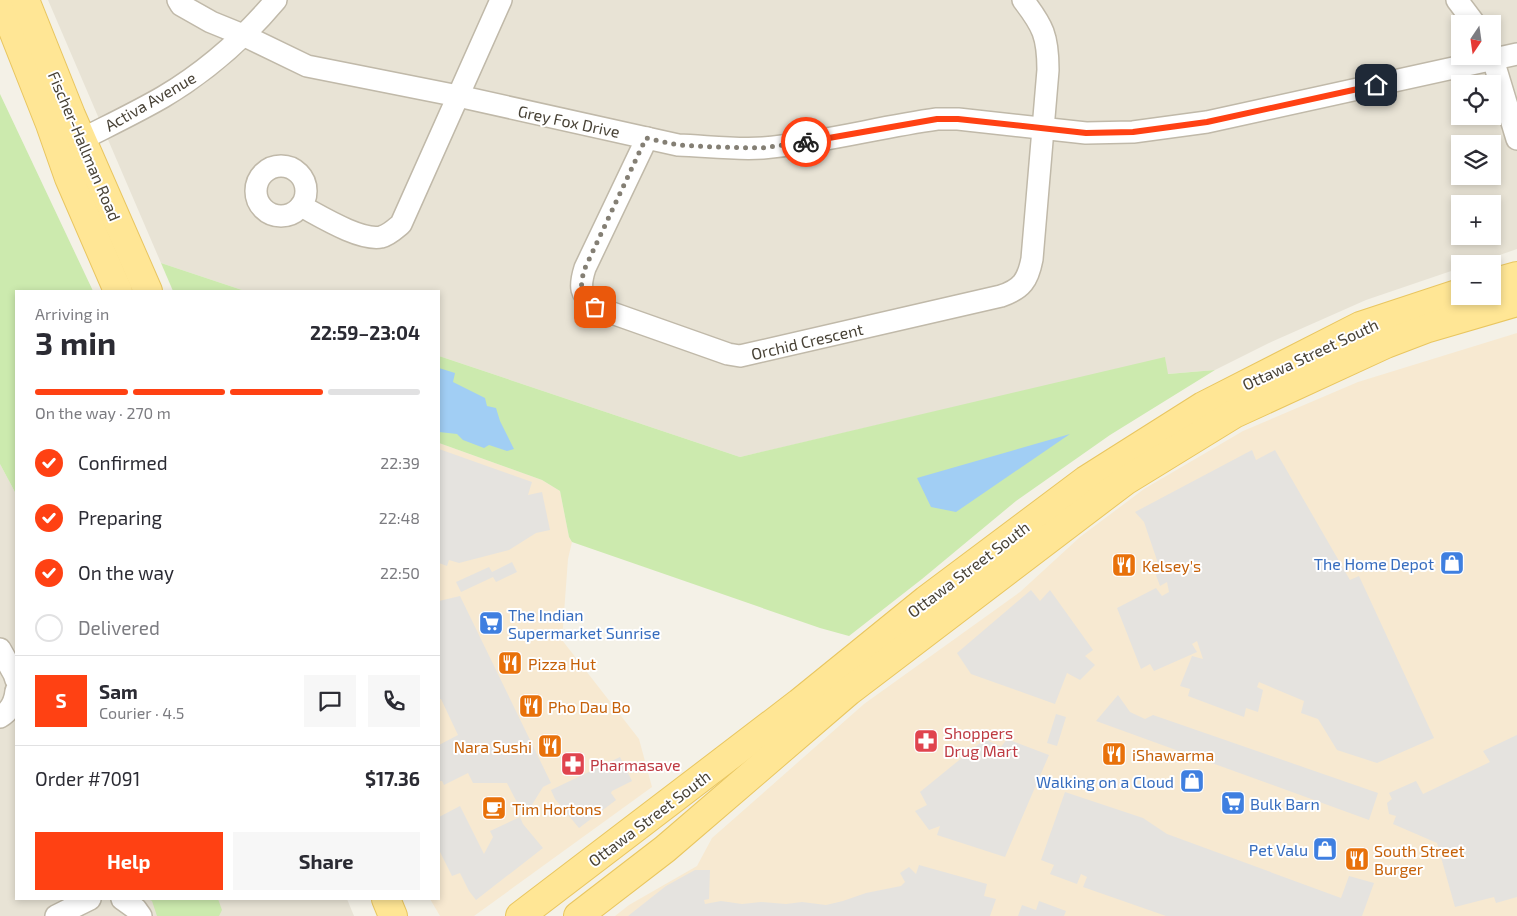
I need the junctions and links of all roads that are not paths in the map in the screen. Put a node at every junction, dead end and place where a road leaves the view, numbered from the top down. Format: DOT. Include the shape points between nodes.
graph roads {
  1 [pos="1,0"];
  2 [pos="25,0"];
  3 [pos="178,0"];
  4 [pos="276,0"];
  5 [pos="501,0"];
  6 [pos="1023,0"];
  7 [pos="1457,0"];
  8 [pos="1468,15"];
  9 [pos="243,35"];
  10 [pos="1517,54"];
  11 [pos="1501,56"];
  12 [pos="1458,65"];
  13 [pos="1495,65"];
  14 [pos="458,96"];
  15 [pos="1043,130"];
  16 [pos="646,138"];
  17 [pos="1517,139"];
  18 [pos="71,145"];
  19 [pos="301,206"];
  20 [pos="1517,276"];
  21 [pos="1501,280"];
  22 [pos="118,290"];
  23 [pos="147,290"];
  24 [pos="1451,297"];
  25 [pos="1517,302"];
  26 [pos="0,649"];
  27 [pos="15,677"];
  28 [pos="88,900"];
  29 [pos="123,900"];
  30 [pos="386,900"];
  31 [pos="56,916"];
  32 [pos="141,916"];
  33 [pos="393,916"];
  34 [pos="520,916"];
  35 [pos="578,916"];
  1 -- 18 [label="main road, Fischer-Hallman Road"];
  2 -- 18 [label="main road, Fischer-Hallman Road"];
  3 -- 9 [label="street, Grey Fox Drive" via="211,22"];
  4 -- 9 [label="street, Activa Avenue"];
  5 -- 14 [label="street"];
  6 -- 15 [label="street, Orchid Crescent" via="1040,22 1046,38"];
  7 -- 8 [label="street"];
  9 -- 14 [label="street, Grey Fox Drive" via="307,66"];
  9 -- 18 [label="street, Activa Avenue" via="201,72 163,97"];
  10 -- 11 [label="street, Grey Fox Drive"];
  12 -- 15 [label="street, Grey Fox Drive" via="1207,122 1133,132"];
  13 -- 17 [label="street"];
  14 -- 16 [label="street, Grey Fox Drive"];
  14 -- 19 [label="street" via="401,224 392,232 382,237 368,237 342,228"];
  15 -- 16 [label="street, Grey Fox Drive" via="937,119 762,148 678,145"];
  15 -- 16 [label="street, Orchid Crescent" via="1030,271 1014,292 740,356 595,307 582,290 585,268"];
  18 -- 22 [label="main road, Fischer-Hallman Road" via="69,178"];
  18 -- 23 [label="main road, Fischer-Hallman Road"];
  20 -- 21 [label="main road"];
  24 -- 34 [label="main road, Ottawa Street South" via="1360,326 1203,406 1086,480 926,600"];
  25 -- 35 [label="main road, Ottawa Street South" via="1386,344 1234,414 1125,481 849,691 665,849"];
  26 -- 27 [label="street"];
  28 -- 31 [label="street"];
  29 -- 32 [label="street"];
  30 -- 33 [label="main road"];
}
